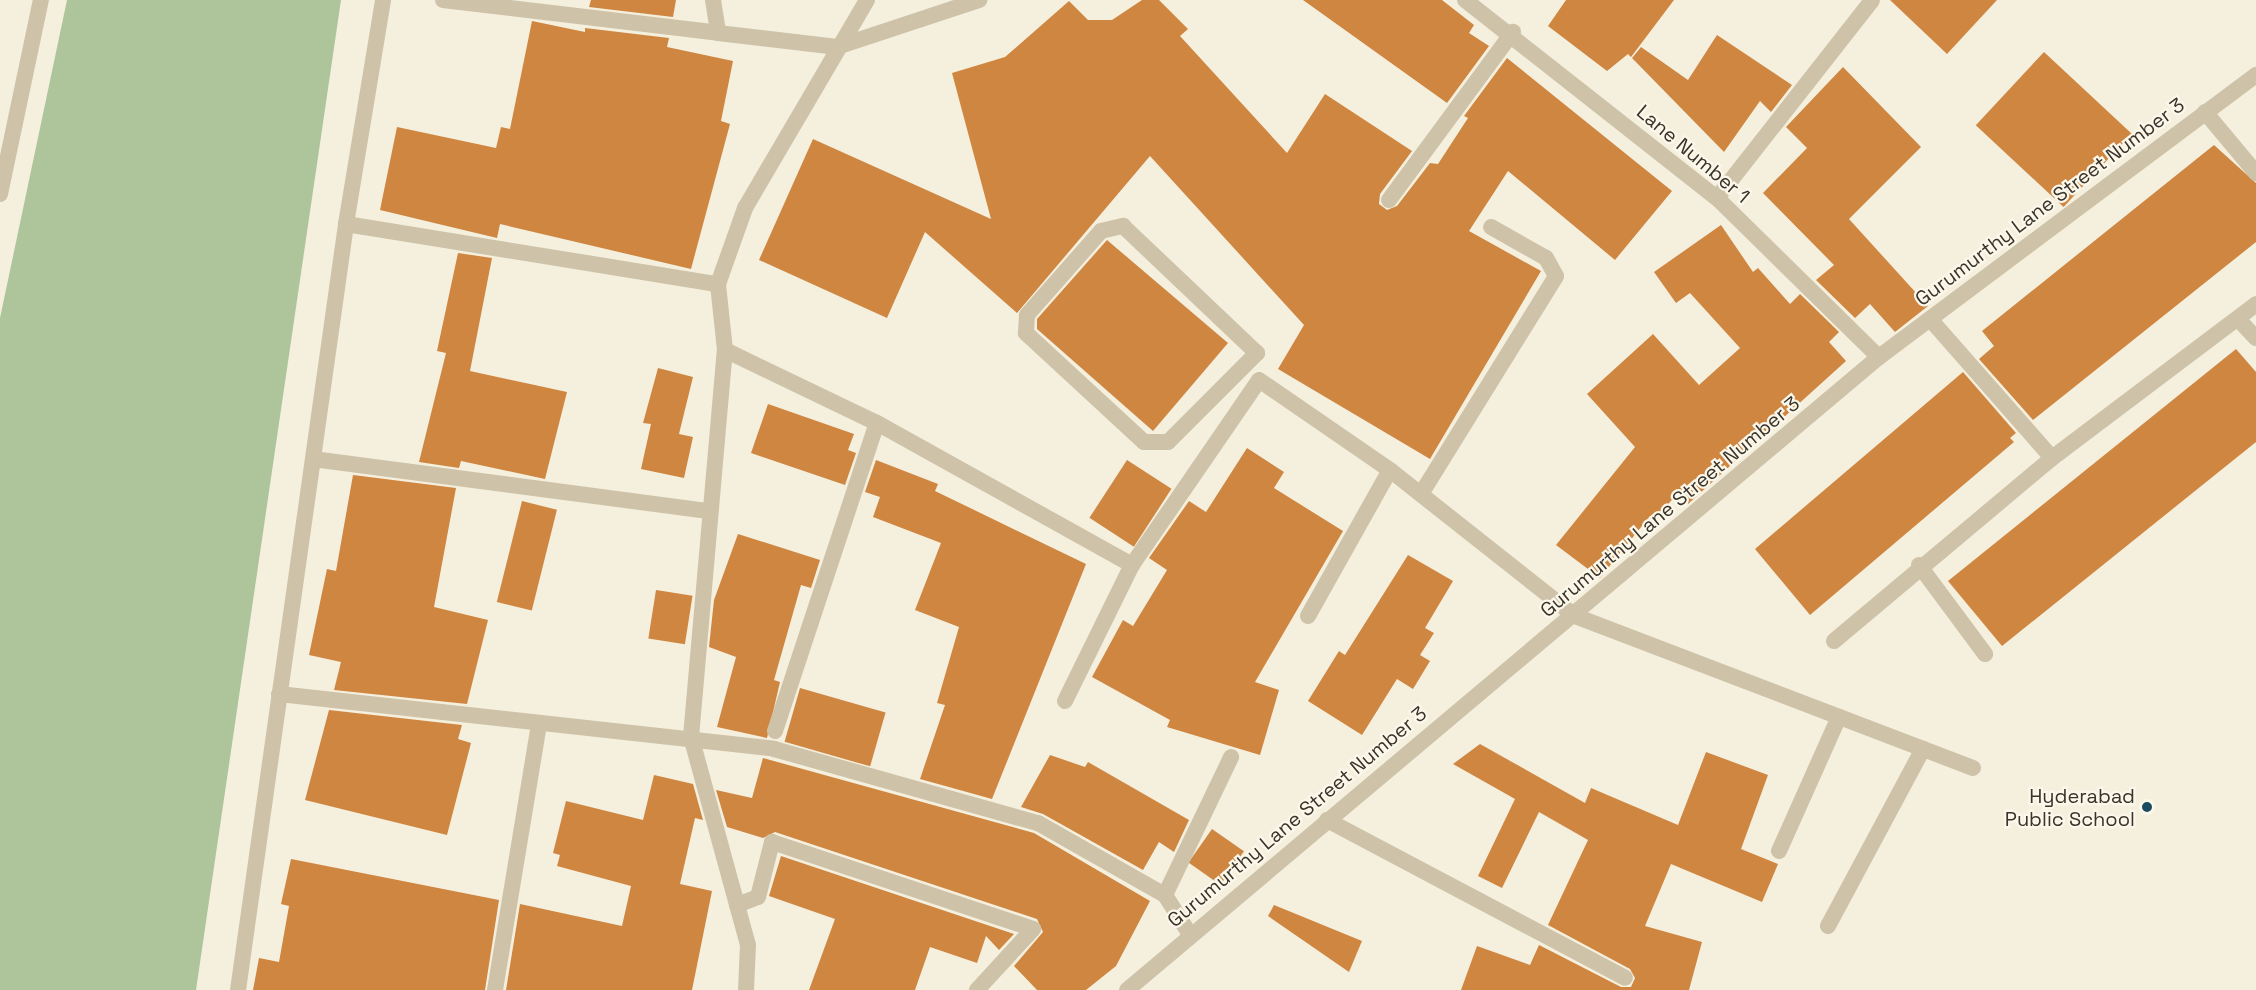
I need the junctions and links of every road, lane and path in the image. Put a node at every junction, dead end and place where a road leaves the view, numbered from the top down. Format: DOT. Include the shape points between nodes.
graph roads {
  1 [pos="41,0"];
  2 [pos="383,0"];
  3 [pos="443,0"];
  4 [pos="713,0"];
  5 [pos="867,0"];
  6 [pos="979,0"];
  7 [pos="1465,0"];
  8 [pos="1872,0"];
  9 [pos="1513,32"];
  10 [pos="718,33"];
  11 [pos="837,47"];
  12 [pos="2256,75"];
  13 [pos="2205,112"];
  14 [pos="2256,173"];
  15 [pos="0,194"];
  16 [pos="1717,198"];
  17 [pos="1389,200"];
  18 [pos="346,224"];
  19 [pos="1491,227"];
  20 [pos="718,284"];
  21 [pos="2256,304"];
  22 [pos="1930,319"];
  23 [pos="2239,320"];
  24 [pos="2256,339"];
  25 [pos="725,350"];
  26 [pos="1879,357"];
  27 [pos="1247,363"];
  28 [pos="1259,380"];
  29 [pos="877,423"];
  30 [pos="2052,458"];
  31 [pos="314,459"];
  32 [pos="1390,470"];
  33 [pos="1420,494"];
  34 [pos="709,511"];
  35 [pos="1132,565"];
  36 [pos="1919,566"];
  37 [pos="1308,616"];
  38 [pos="1575,616"];
  39 [pos="1834,641"];
  40 [pos="1985,654"];
  41 [pos="279,694"];
  42 [pos="1065,701"];
  43 [pos="1839,717"];
  44 [pos="539,724"];
  45 [pos="775,731"];
  46 [pos="691,737"];
  47 [pos="1923,749"];
  48 [pos="1231,757"];
  49 [pos="1973,768"];
  50 [pos="1328,820"];
  51 [pos="1779,851"];
  52 [pos="1165,895"];
  53 [pos="737,905"];
  54 [pos="1828,926"];
  55 [pos="1189,933"];
  56 [pos="1625,978"];
  57 [pos="238,990"];
  58 [pos="495,990"];
  59 [pos="746,990"];
  60 [pos="977,990"];
  61 [pos="1127,990"];
  1 -- 15 [label="street"];
  2 -- 18 [label="street"];
  3 -- 10 [label="street"];
  4 -- 10 [label="street"];
  5 -- 11 [label="street"];
  6 -- 11 [label="street"];
  7 -- 9 [label="street, Lane Number 1"];
  8 -- 16 [label="street"];
  9 -- 16 [label="street, Lane Number 1"];
  9 -- 17 [label="street"];
  10 -- 11 [label="street"];
  11 -- 20 [label="street" via="745,208"];
  12 -- 13 [label="street, Gurumurthy Lane Street Number 3"];
  13 -- 14 [label="street"];
  13 -- 22 [label="street, Gurumurthy Lane Street Number 3"];
  16 -- 26 [label="street, Lane Number 1"];
  18 -- 20 [label="street"];
  18 -- 31 [label="street"];
  19 -- 33 [label="street" via="1546,258 1556,276"];
  20 -- 25 [label="street"];
  21 -- 23 [label="street"];
  22 -- 26 [label="street, Gurumurthy Lane Street Number 3"];
  22 -- 30 [label="street"];
  23 -- 24 [label="street"];
  23 -- 30 [label="street"];
  25 -- 29 [label="street"];
  25 -- 34 [label="street"];
  26 -- 38 [label="street, Gurumurthy Lane Street Number 3"];
  27 -- 27 [label="street" via="1257,353 1123,226 1101,231 1027,315 1026,333 1144,442 1168,442"];
  27 -- 28 [label="street"];
  28 -- 32 [label="street"];
  28 -- 35 [label="street"];
  29 -- 35 [label="street"];
  29 -- 45 [label="street"];
  30 -- 36 [label="street"];
  31 -- 34 [label="street"];
  31 -- 41 [label="street"];
  32 -- 33 [label="street"];
  32 -- 37 [label="street"];
  33 -- 38 [label="street"];
  34 -- 46 [label="street"];
  35 -- 42 [label="street"];
  36 -- 39 [label="street"];
  36 -- 40 [label="street"];
  38 -- 43 [label="street"];
  38 -- 50 [label="street, Gurumurthy Lane Street Number 3"];
  41 -- 44 [label="street"];
  41 -- 57 [label="street"];
  43 -- 47 [label="street"];
  43 -- 51 [label="street"];
  44 -- 46 [label="street"];
  44 -- 58 [label="street"];
  46 -- 52 [label="street" via="774,749 1038,823"];
  46 -- 53 [label="street"];
  47 -- 49 [label="street"];
  47 -- 54 [label="street"];
  48 -- 52 [label="street"];
  50 -- 55 [label="street, Gurumurthy Lane Street Number 3"];
  50 -- 56 [label="street"];
  52 -- 55 [label="street"];
  53 -- 59 [label="street" via="748,945"];
  53 -- 60 [label="street" via="758,897 772,842 1033,929"];
  55 -- 61 [label="street, Gurumurthy Lane Street Number 3"];
}
